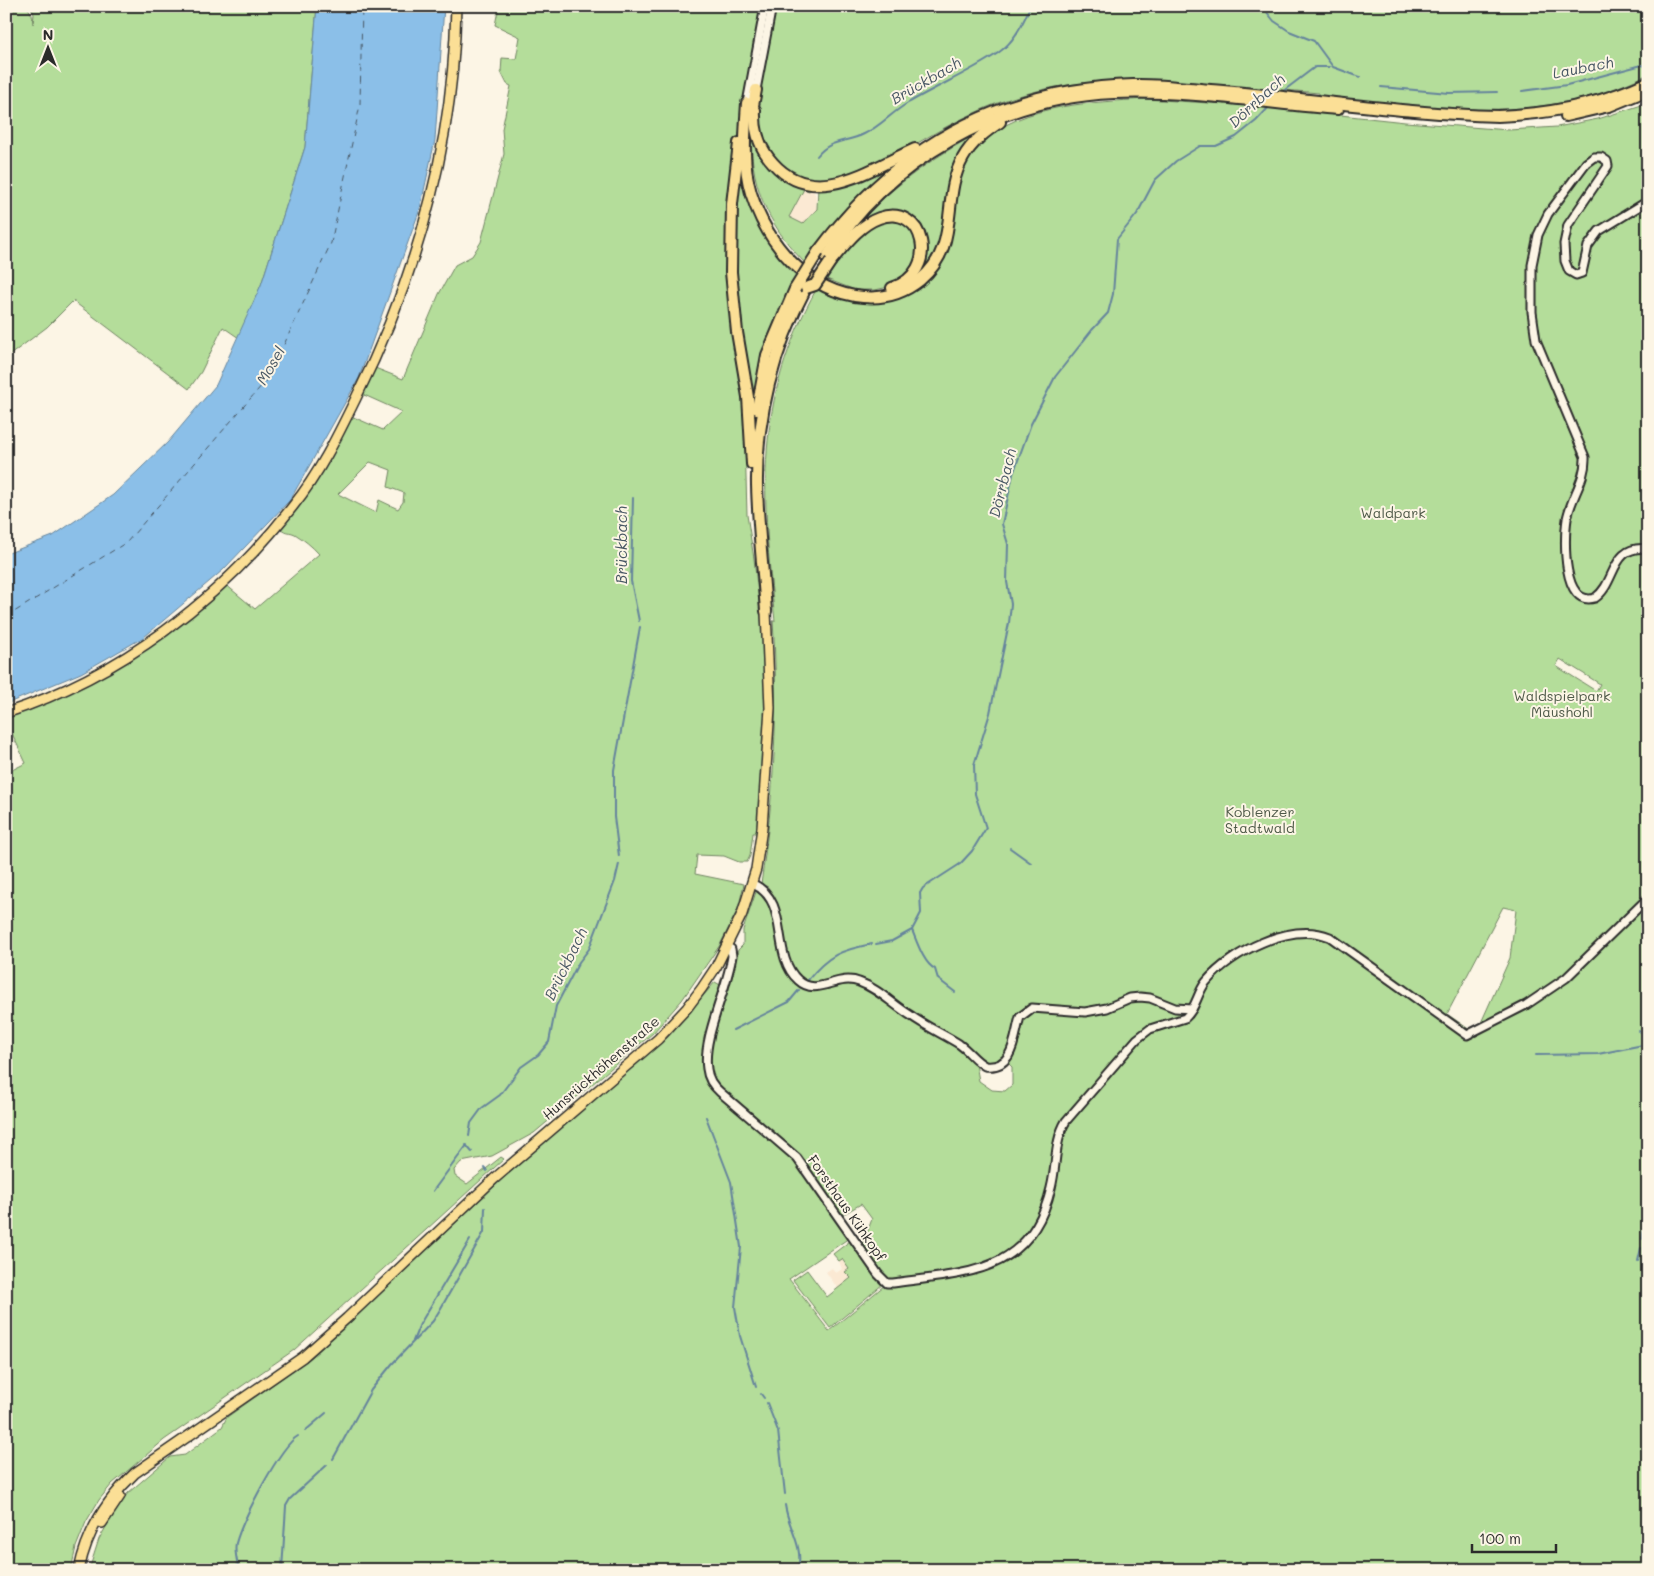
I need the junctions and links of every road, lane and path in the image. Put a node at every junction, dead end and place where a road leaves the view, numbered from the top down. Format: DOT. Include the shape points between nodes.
graph roads {
  1 [pos="456,6"];
  2 [pos="765,6"];
  3 [pos="772,6"];
  4 [pos="1648,82"];
  5 [pos="756,90"];
  6 [pos="1648,90"];
  7 [pos="1226,95"];
  8 [pos="747,103"];
  9 [pos="1026,109"];
  10 [pos="936,140"];
  11 [pos="1648,201"];
  12 [pos="825,257"];
  13 [pos="801,291"];
  14 [pos="752,464"];
  15 [pos="1648,549"];
  16 [pos="766,610"];
  17 [pos="6,713"];
  18 [pos="753,884"];
  19 [pos="1648,898"];
  20 [pos="727,947"];
  21 [pos="1192,1009"];
  22 [pos="214,1418"];
  23 [pos="79,1570"];
  24 [pos="84,1570"];
  1 -- 17 [label="main road" via="454,63 444,136 416,253 373,363 316,474 270,534 227,580 161,634 90,677"];
  2 -- 8 [label="street"];
  3 -- 5 [label="street"];
  4 -- 7 [label="highway" via="1608,98 1573,107 1505,116"];
  5 -- 10 [label="highway" via="754,120 761,146 776,167 792,178 808,183 835,184 849,180"];
  5 -- 12 [label="highway" via="749,136 751,172 771,225 801,263 838,288 870,293 896,287 913,274 922,258 922,241 908,221 885,217 870,222"];
  6 -- 7 [label="highway" via="1609,106 1580,113 1511,122 1451,120"];
  7 -- 9 [label="highway" via="1113,93"];
  7 -- 10 [label="highway" via="1134,85 1066,91 999,108"];
  8 -- 9 [label="highway" via="744,136 746,173 766,228 786,256 810,278 838,293 870,298 899,293 928,272 946,240 953,189 962,160 979,137"];
  8 -- 14 [label="highway" via="734,181 731,238 734,306 748,397"];
  9 -- 12 [label="highway" via="976,127 905,170 855,217"];
  10 -- 12 [label="highway" via="898,166 848,213"];
  11 -- 15 [label="street" via="1598,231 1588,246 1582,273 1570,272 1564,252 1568,223 1608,166 1607,160 1601,157 1590,160 1541,227 1534,251 1531,286 1537,344 1585,457 1584,475 1567,520 1567,562 1573,588 1580,596 1595,598 1623,555 1634,549"];
  12 -- 13 [label="highway"];
  13 -- 14 [label="highway" via="767,355"];
  13 -- 16 [label="highway" via="776,359 763,416 757,484"];
  14 -- 16 [label="highway" via="754,534"];
  16 -- 18 [label="main road, Hunsrückhöhenstraße" via="769,736 762,828"];
  18 -- 20 [label="main road, Hunsrückhöhenstraße"];
  18 -- 21 [label="street" via="764,889 769,897 777,916 788,968 801,983 814,988 843,980 861,982 960,1044 985,1066 998,1066 1004,1062 1015,1040 1020,1017 1032,1008 1085,1012 1140,997 1171,1007"];
  19 -- 21 [label="street" via="1566,978 1526,1005 1467,1035 1346,946 1314,932 1272,940 1222,964 1204,984"];
  20 -- 21 [label="street, Forsthaus Kühkopf" via="731,949 732,956 709,1041 706,1064 710,1080 799,1161 878,1274 889,1283 974,1271 1018,1248 1045,1212 1059,1138 1066,1121 1141,1035 1153,1028 1181,1021"];
  20 -- 22 [label="main road, Hunsrückhöhenstraße" via="692,1002 658,1039 500,1173 303,1357"];
  22 -- 23 [label="main road" via="150,1461 118,1489 90,1533"];
  22 -- 24 [label="main road" via="139,1477 119,1497 96,1535"];
}
